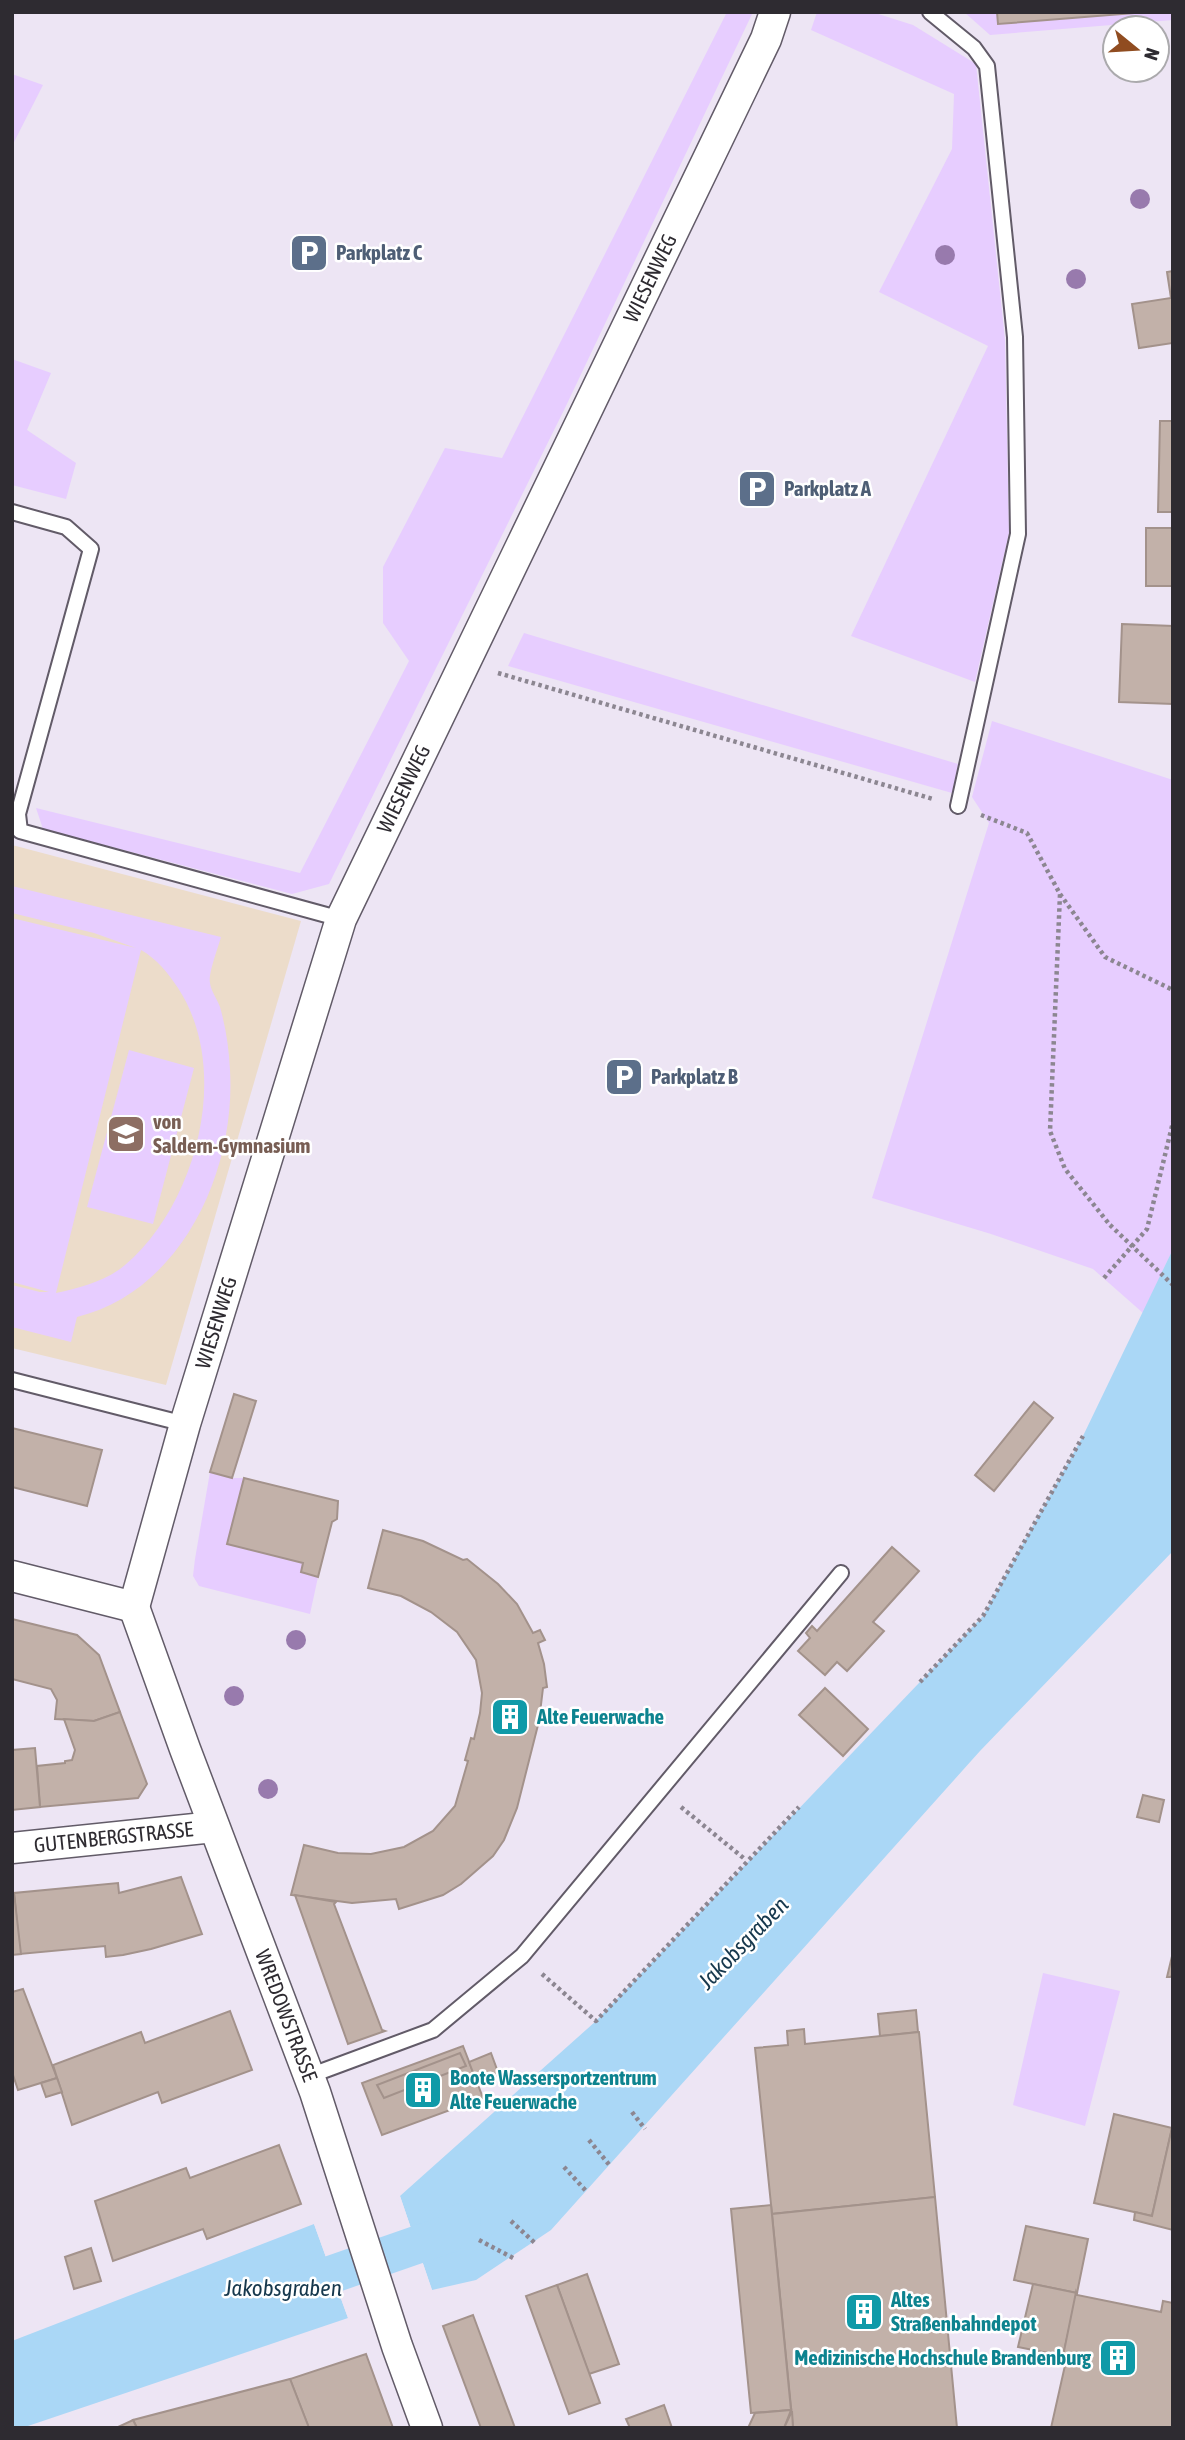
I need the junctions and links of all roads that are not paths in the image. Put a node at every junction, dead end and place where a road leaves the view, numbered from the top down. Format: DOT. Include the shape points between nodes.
graph roads {
  1 [pos="775,12"];
  2 [pos="930,12"];
  3 [pos="12,512"];
  4 [pos="958,806"];
  5 [pos="341,919"];
  6 [pos="12,1380"];
  7 [pos="185,1424"];
  8 [pos="841,1573"];
  9 [pos="12,1576"];
  10 [pos="134,1607"];
  11 [pos="214,1827"];
  12 [pos="12,1848"];
  13 [pos="309,2076"];
  14 [pos="427,2428"];
  1 -- 5 [label="street, WIESENWEG" via="766,39"];
  2 -- 4 [label="lane" via="974,48 987,66 1014,337 1018,534"];
  3 -- 5 [label="lane" via="66,527 91,549 18,814 20,831"];
  5 -- 7 [label="street, WIESENWEG"];
  6 -- 7 [label="lane"];
  7 -- 10 [label="street, WIESENWEG"];
  8 -- 13 [label="lane" via="522,1956 433,2030"];
  9 -- 10 [label="street"];
  10 -- 11 [label="street, WREDOWSTRASSE"];
  11 -- 12 [label="street, GUTENBERGSTRASSE"];
  11 -- 13 [label="street, WREDOWSTRASSE"];
  13 -- 14 [label="street, WREDOWSTRASSE"];
}
